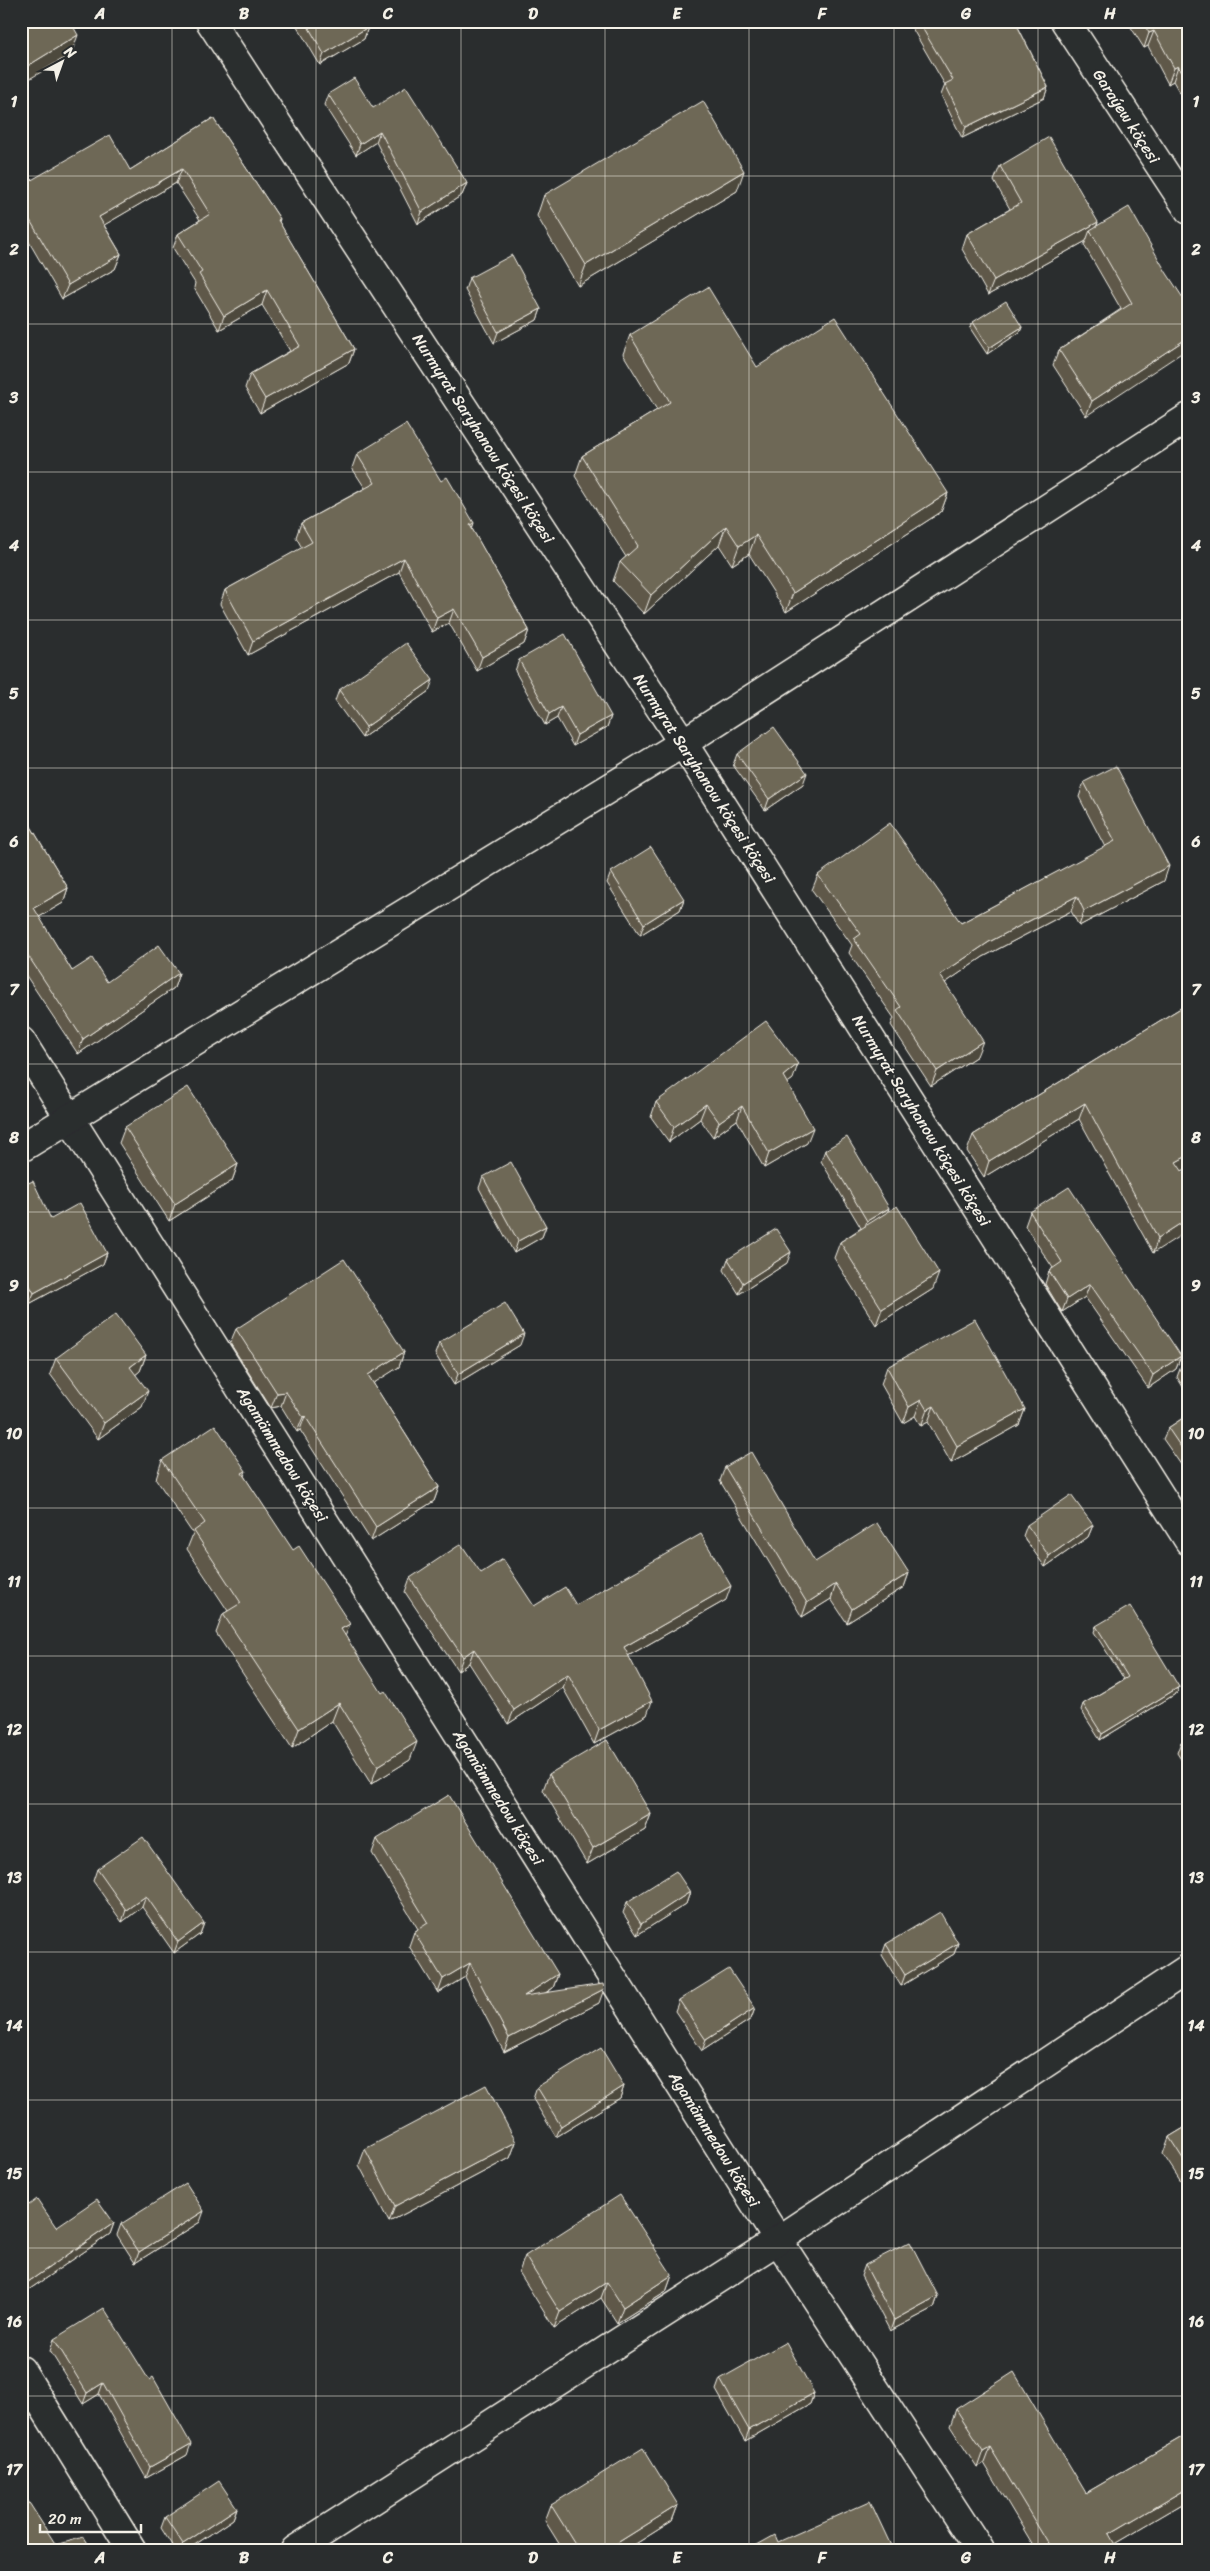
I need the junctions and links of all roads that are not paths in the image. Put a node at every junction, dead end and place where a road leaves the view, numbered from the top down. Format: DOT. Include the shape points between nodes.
graph roads {
  1 [pos="210,21"];
  2 [pos="1065,21"];
  3 [pos="1189,210"];
  4 [pos="1189,417"];
  5 [pos="683,743"];
  6 [pos="21,1041"];
  7 [pos="70,1117"];
  8 [pos="21,1148"];
  9 [pos="1189,1541"];
  10 [pos="1189,1968"];
  11 [pos="778,2240"];
  12 [pos="21,2370"];
  13 [pos="132,2550"];
  14 [pos="295,2550"];
  15 [pos="980,2550"];
  1 -- 5 [label="street, Nurmyrat Saryhanow köçesi köçesi"];
  2 -- 3 [label="street, Garaýew köçesi"];
  4 -- 5 [label="street"];
  5 -- 7 [label="street"];
  5 -- 9 [label="street, Nurmyrat Saryhanow köçesi köçesi"];
  6 -- 7 [label="street, Agamämmedow köçesi"];
  7 -- 8 [label="street"];
  7 -- 11 [label="street, Agamämmedow köçesi"];
  10 -- 11 [label="street"];
  11 -- 14 [label="street"];
  11 -- 15 [label="street, Agamämmedow köçesi"];
  12 -- 13 [label="street"];
}
